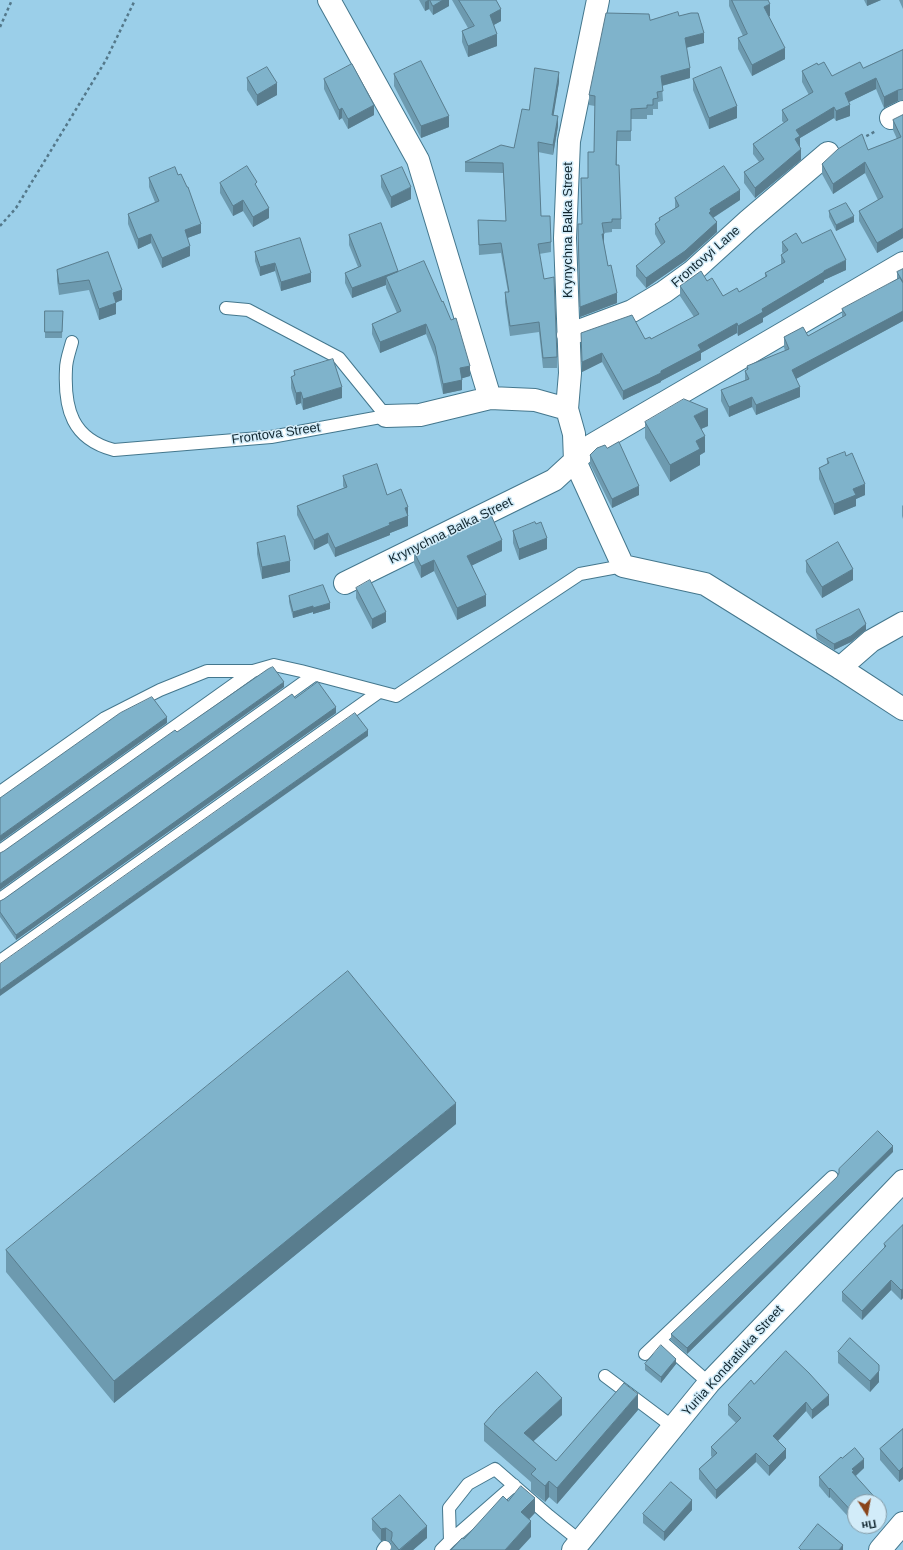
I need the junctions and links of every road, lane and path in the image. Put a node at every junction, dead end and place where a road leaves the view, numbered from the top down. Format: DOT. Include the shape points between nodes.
graph roads {
  1 [pos="12,0"];
  2 [pos="135,0"];
  3 [pos="329,0"];
  4 [pos="598,0"];
  5 [pos="0,27"];
  6 [pos="897,115"];
  7 [pos="860,140"];
  8 [pos="828,153"];
  9 [pos="0,226"];
  10 [pos="903,263"];
  11 [pos="226,308"];
  12 [pos="568,335"];
  13 [pos="72,342"];
  14 [pos="490,398"];
  15 [pos="567,409"];
  16 [pos="386,416"];
  17 [pos="575,461"];
  18 [pos="623,566"];
  19 [pos="345,583"];
  20 [pos="903,623"];
  21 [pos="840,668"];
  22 [pos="253,671"];
  23 [pos="314,675"];
  24 [pos="379,692"];
  25 [pos="903,709"];
  26 [pos="0,792"];
  27 [pos="0,851"];
  28 [pos="0,899"];
  29 [pos="0,960"];
  30 [pos="832,1177"];
  31 [pos="903,1181"];
  32 [pos="660,1340"];
  33 [pos="645,1354"];
  34 [pos="605,1376"];
  35 [pos="709,1383"];
  36 [pos="673,1428"];
  37 [pos="514,1485"];
  38 [pos="903,1523"];
  39 [pos="450,1541"];
  40 [pos="576,1546"];
  41 [pos="441,1550"];
  42 [pos="880,1550"];
  1 -- 5 [label="path"];
  2 -- 9 [label="path" via="106,60 16,208"];
  3 -- 14 [label="street" via="418,160"];
  4 -- 12 [label="street, Krynychna Balka Street" via="569,141 566,238"];
  6 -- 7 [label="path"];
  8 -- 12 [label="street, Frontovyi Lane" via="693,271 664,292 632,311"];
  10 -- 17 [label="street, Krynychna Balka Street" via="592,445"];
  11 -- 16 [label="lane" via="248,310 339,358"];
  12 -- 15 [label="street, Krynychna Balka Street" via="570,372"];
  13 -- 16 [label="lane, Frontova Street" via="66,368 69,412 81,433 97,444 114,450 271,437"];
  14 -- 15 [label="street, Frontova Street" via="535,400"];
  14 -- 16 [label="street, Frontova Street" via="420,415"];
  15 -- 17 [label="street, Krynychna Balka Street" via="574,434"];
  17 -- 18 [label="street, Krynychna Balka Street"];
  17 -- 19 [label="street, Krynychna Balka Street" via="554,480"];
  18 -- 21 [label="street" via="705,584"];
  18 -- 24 [label="lane" via="580,574 396,696"];
  20 -- 21 [label="street" via="871,641"];
  21 -- 25 [label="street"];
  22 -- 23 [label="lane" via="274,666"];
  22 -- 26 [label="lane" via="207,671 160,690 105,718"];
  22 -- 27 [label="lane"];
  23 -- 24 [label="lane"];
  23 -- 28 [label="lane"];
  24 -- 29 [label="lane"];
  30 -- 32 [label="lane"];
  31 -- 35 [label="street, Yuriia Kondratiuka Street"];
  32 -- 33 [label="lane"];
  32 -- 35 [label="lane"];
  34 -- 36 [label="lane"];
  35 -- 36 [label="street, Yuriia Kondratiuka Street"];
  36 -- 40 [label="street, Yuriia Kondratiuka Street"];
  37 -- 39 [label="lane"];
  37 -- 39 [label="lane" via="495,1469 468,1484 449,1508"];
  37 -- 40 [label="lane"];
  38 -- 42 [label="street"];
  39 -- 41 [label="lane"];
}
